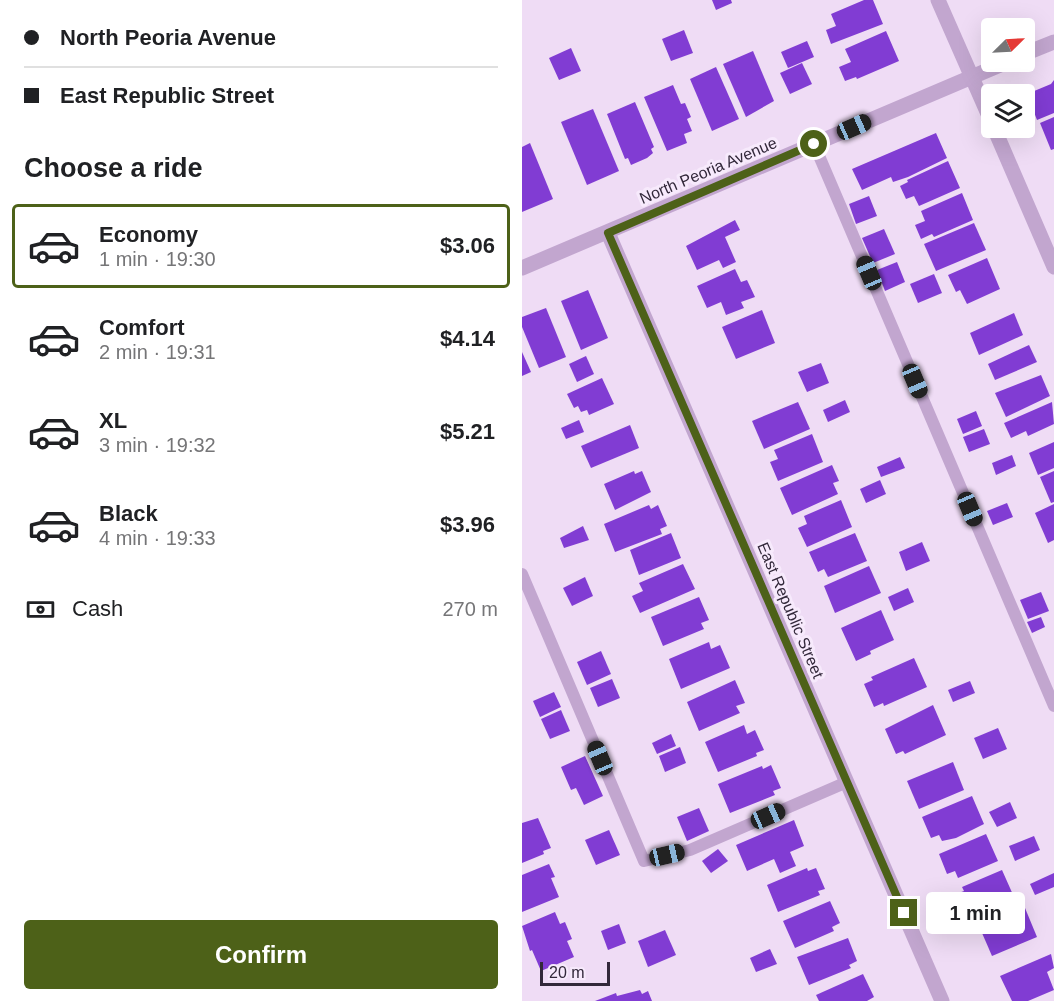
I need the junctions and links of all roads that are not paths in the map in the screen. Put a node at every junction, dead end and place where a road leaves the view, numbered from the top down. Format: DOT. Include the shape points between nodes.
graph roads {
  1 [pos="938,0"];
  2 [pos="1054,42"];
  3 [pos="1035,50"];
  4 [pos="982,72"];
  5 [pos="972,76"];
  6 [pos="981,97"];
  7 [pos="997,138"];
  8 [pos="814,144"];
  9 [pos="608,233"];
  10 [pos="1054,267"];
  11 [pos="522,268"];
  12 [pos="522,574"];
  13 [pos="1054,706"];
  14 [pos="846,782"];
  15 [pos="942,1001"];
  1 -- 5 [label="street"];
  2 -- 3 [label="street"];
  4 -- 5 [label="street, North Peoria Avenue"];
  5 -- 6 [label="street"];
  5 -- 8 [label="street, North Peoria Avenue"];
  7 -- 10 [label="street"];
  8 -- 9 [label="street, North Peoria Avenue"];
  8 -- 13 [label="lane"];
  9 -- 11 [label="street, North Peoria Avenue"];
  9 -- 14 [label="street, East Republic Street"];
  12 -- 14 [label="lane" via="644,861 690,850"];
  14 -- 15 [label="street, East Republic Street"];
}
